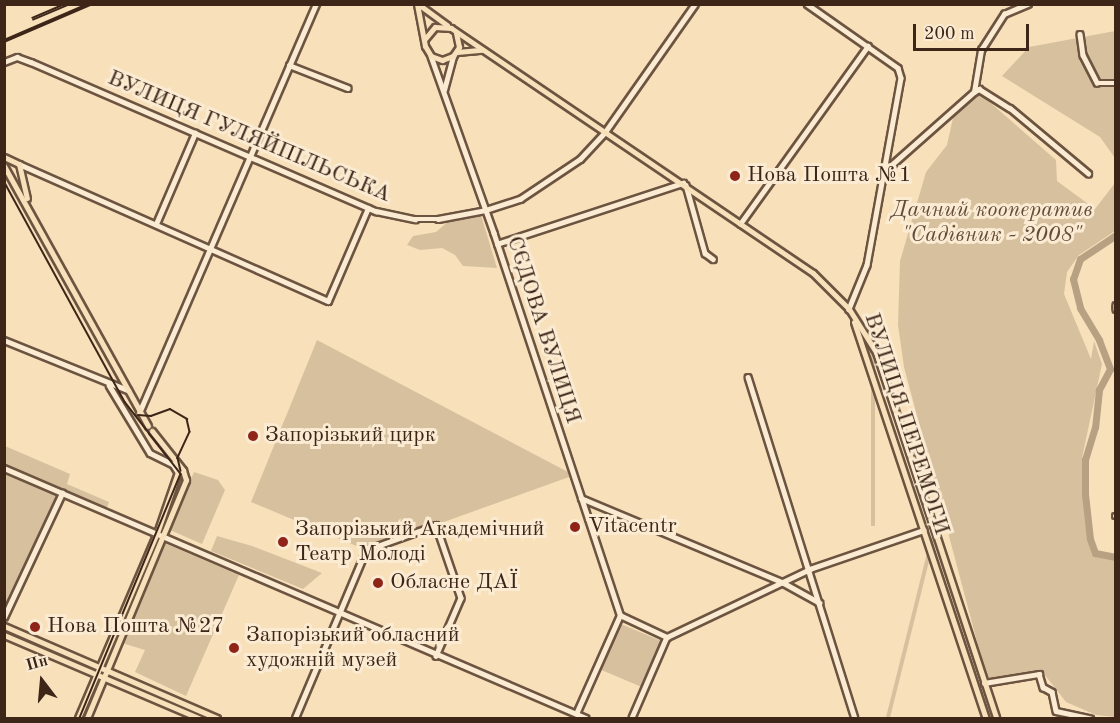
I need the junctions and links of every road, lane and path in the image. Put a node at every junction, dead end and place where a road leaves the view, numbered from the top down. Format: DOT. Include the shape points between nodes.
graph roads {
  1 [pos="316,4"];
  2 [pos="417,4"];
  3 [pos="695,4"];
  4 [pos="807,4"];
  5 [pos="1028,4"];
  6 [pos="453,29"];
  7 [pos="1080,34"];
  8 [pos="424,40"];
  9 [pos="868,46"];
  10 [pos="482,50"];
  11 [pos="455,54"];
  12 [pos="431,56"];
  13 [pos="4,62"];
  14 [pos="290,65"];
  15 [pos="1116,83"];
  16 [pos="348,88"];
  17 [pos="444,90"];
  18 [pos="974,92"];
  19 [pos="605,132"];
  20 [pos="195,133"];
  21 [pos="4,157"];
  22 [pos="250,157"];
  23 [pos="19,164"];
  24 [pos="4,166"];
  25 [pos="887,168"];
  26 [pos="1088,173"];
  27 [pos="684,184"];
  28 [pos="28,203"];
  29 [pos="368,208"];
  30 [pos="486,210"];
  31 [pos="156,224"];
  32 [pos="740,224"];
  33 [pos="497,244"];
  34 [pos="211,249"];
  35 [pos="713,259"];
  36 [pos="849,309"];
  37 [pos="4,340"];
  38 [pos="748,377"];
  39 [pos="110,384"];
  40 [pos="128,390"];
  41 [pos="139,413"];
  42 [pos="5,470"];
  43 [pos="181,471"];
  44 [pos="62,493"];
  45 [pos="581,498"];
  46 [pos="934,527"];
  47 [pos="924,530"];
  48 [pos="158,533"];
  49 [pos="165,536"];
  50 [pos="810,569"];
  51 [pos="782,582"];
  52 [pos="820,603"];
  53 [pos="337,612"];
  54 [pos="620,615"];
  55 [pos="4,617"];
  56 [pos="4,626"];
  57 [pos="4,635"];
  58 [pos="667,637"];
  59 [pos="436,656"];
  60 [pos="100,667"];
  61 [pos="108,670"];
  62 [pos="97,674"];
  63 [pos="104,677"];
  64 [pos="984,683"];
  65 [pos="576,714"];
  66 [pos="78,718"];
  67 [pos="87,718"];
  68 [pos="199,718"];
  69 [pos="217,718"];
  70 [pos="295,718"];
  71 [pos="586,718"];
  72 [pos="632,718"];
  73 [pos="855,718"];
  74 [pos="986,718"];
  75 [pos="996,718"];
  76 [pos="1090,718"];
  1 -- 14 [label="street"];
  2 -- 6 [label="main road"];
  2 -- 8 [label="main road"];
  3 -- 19 [label="street, ВУЛИЦЯ ГУЛЯЙПІЛЬСЬКА"];
  4 -- 9 [label="street"];
  5 -- 18 [label="street" via="1004,14 981,50"];
  6 -- 8 [label="main road" via="435,27"];
  6 -- 10 [label="main road"];
  6 -- 11 [label="main road" via="459,41"];
  7 -- 15 [label="street" via="1083,55 1097,82"];
  8 -- 12 [label="main road"];
  9 -- 25 [label="street" via="901,72"];
  9 -- 32 [label="street"];
  10 -- 11 [label="main road"];
  10 -- 19 [label="main road"];
  11 -- 12 [label="main road" via="442,60"];
  11 -- 17 [label="street"];
  12 -- 17 [label="street, СЄДОВА ВУЛИЦЯ"];
  13 -- 20 [label="street, ВУЛИЦЯ ГУЛЯЙПІЛЬСЬКА" via="17,57 31,62"];
  14 -- 16 [label="street"];
  14 -- 22 [label="street"];
  17 -- 30 [label="street, СЄДОВА ВУЛИЦЯ"];
  18 -- 25 [label="street"];
  18 -- 26 [label="street" via="979,89 1010,108"];
  19 -- 27 [label="main road"];
  19 -- 30 [label="street, ВУЛИЦЯ ГУЛЯЙПІЛЬСЬКА" via="567,169 520,199"];
  20 -- 22 [label="street, ВУЛИЦЯ ГУЛЯЙПІЛЬСЬКА"];
  20 -- 31 [label="street"];
  21 -- 23 [label="main road"];
  22 -- 29 [label="street, ВУЛИЦЯ ГУЛЯЙПІЛЬСЬКА"];
  22 -- 34 [label="street"];
  23 -- 28 [label="main road"];
  23 -- 31 [label="street"];
  24 -- 28 [label="main road"];
  25 -- 36 [label="street" via="867,265"];
  27 -- 32 [label="main road"];
  27 -- 33 [label="street"];
  27 -- 35 [label="street" via="705,253"];
  28 -- 40 [label="main road"];
  29 -- 30 [label="street, ВУЛИЦЯ ГУЛЯЙПІЛЬСЬКА" via="416,219"];
  29 -- 34 [label="street" via="328,301"];
  30 -- 33 [label="street, СЄДОВА ВУЛИЦЯ"];
  31 -- 34 [label="street"];
  32 -- 36 [label="main road" via="813,273"];
  33 -- 45 [label="street, СЄДОВА ВУЛИЦЯ"];
  34 -- 41 [label="street"];
  36 -- 46 [label="main road, ВУЛИЦЯ ПЕРЕМОГИ" via="876,352"];
  36 -- 47 [label="main road, ВУЛИЦЯ ПЕРЕМОГИ"];
  37 -- 39 [label="street"];
  38 -- 50 [label="street"];
  39 -- 40 [label="street"];
  39 -- 43 [label="street" via="150,453"];
  40 -- 41 [label="main road"];
  41 -- 43 [label="main road"];
  42 -- 44 [label="street"];
  43 -- 48 [label="main road"];
  43 -- 49 [label="main road" via="186,480"];
  44 -- 48 [label="street"];
  44 -- 55 [label="street"];
  45 -- 51 [label="street"];
  45 -- 54 [label="street, СЄДОВА ВУЛИЦЯ"];
  46 -- 47 [label="main road"];
  46 -- 64 [label="main road, ВУЛИЦЯ ПЕРЕМОГИ"];
  47 -- 50 [label="street"];
  47 -- 74 [label="main road, ВУЛИЦЯ ПЕРЕМОГИ"];
  48 -- 49 [label="street"];
  48 -- 60 [label="main road"];
  49 -- 53 [label="street"];
  49 -- 61 [label="main road"];
  50 -- 51 [label="street"];
  50 -- 52 [label="street"];
  51 -- 52 [label="street"];
  51 -- 58 [label="street"];
  52 -- 73 [label="street"];
  53 -- 59 [label="street"];
  53 -- 59 [label="street" via="366,550 436,525 461,598"];
  53 -- 70 [label="street"];
  54 -- 58 [label="street"];
  54 -- 65 [label="street"];
  56 -- 60 [label="main road"];
  57 -- 62 [label="main road"];
  58 -- 72 [label="street"];
  59 -- 65 [label="street"];
  60 -- 61 [label="main road"];
  60 -- 62 [label="main road"];
  61 -- 63 [label="main road"];
  61 -- 69 [label="main road"];
  62 -- 63 [label="main road"];
  62 -- 66 [label="main road"];
  63 -- 67 [label="main road"];
  63 -- 68 [label="main road"];
  64 -- 75 [label="main road, ВУЛИЦЯ ПЕРЕМОГИ"];
  64 -- 76 [label="street" via="1039,674 1043,687 1052,692 1056,711"];
  65 -- 71 [label="street"];
}
